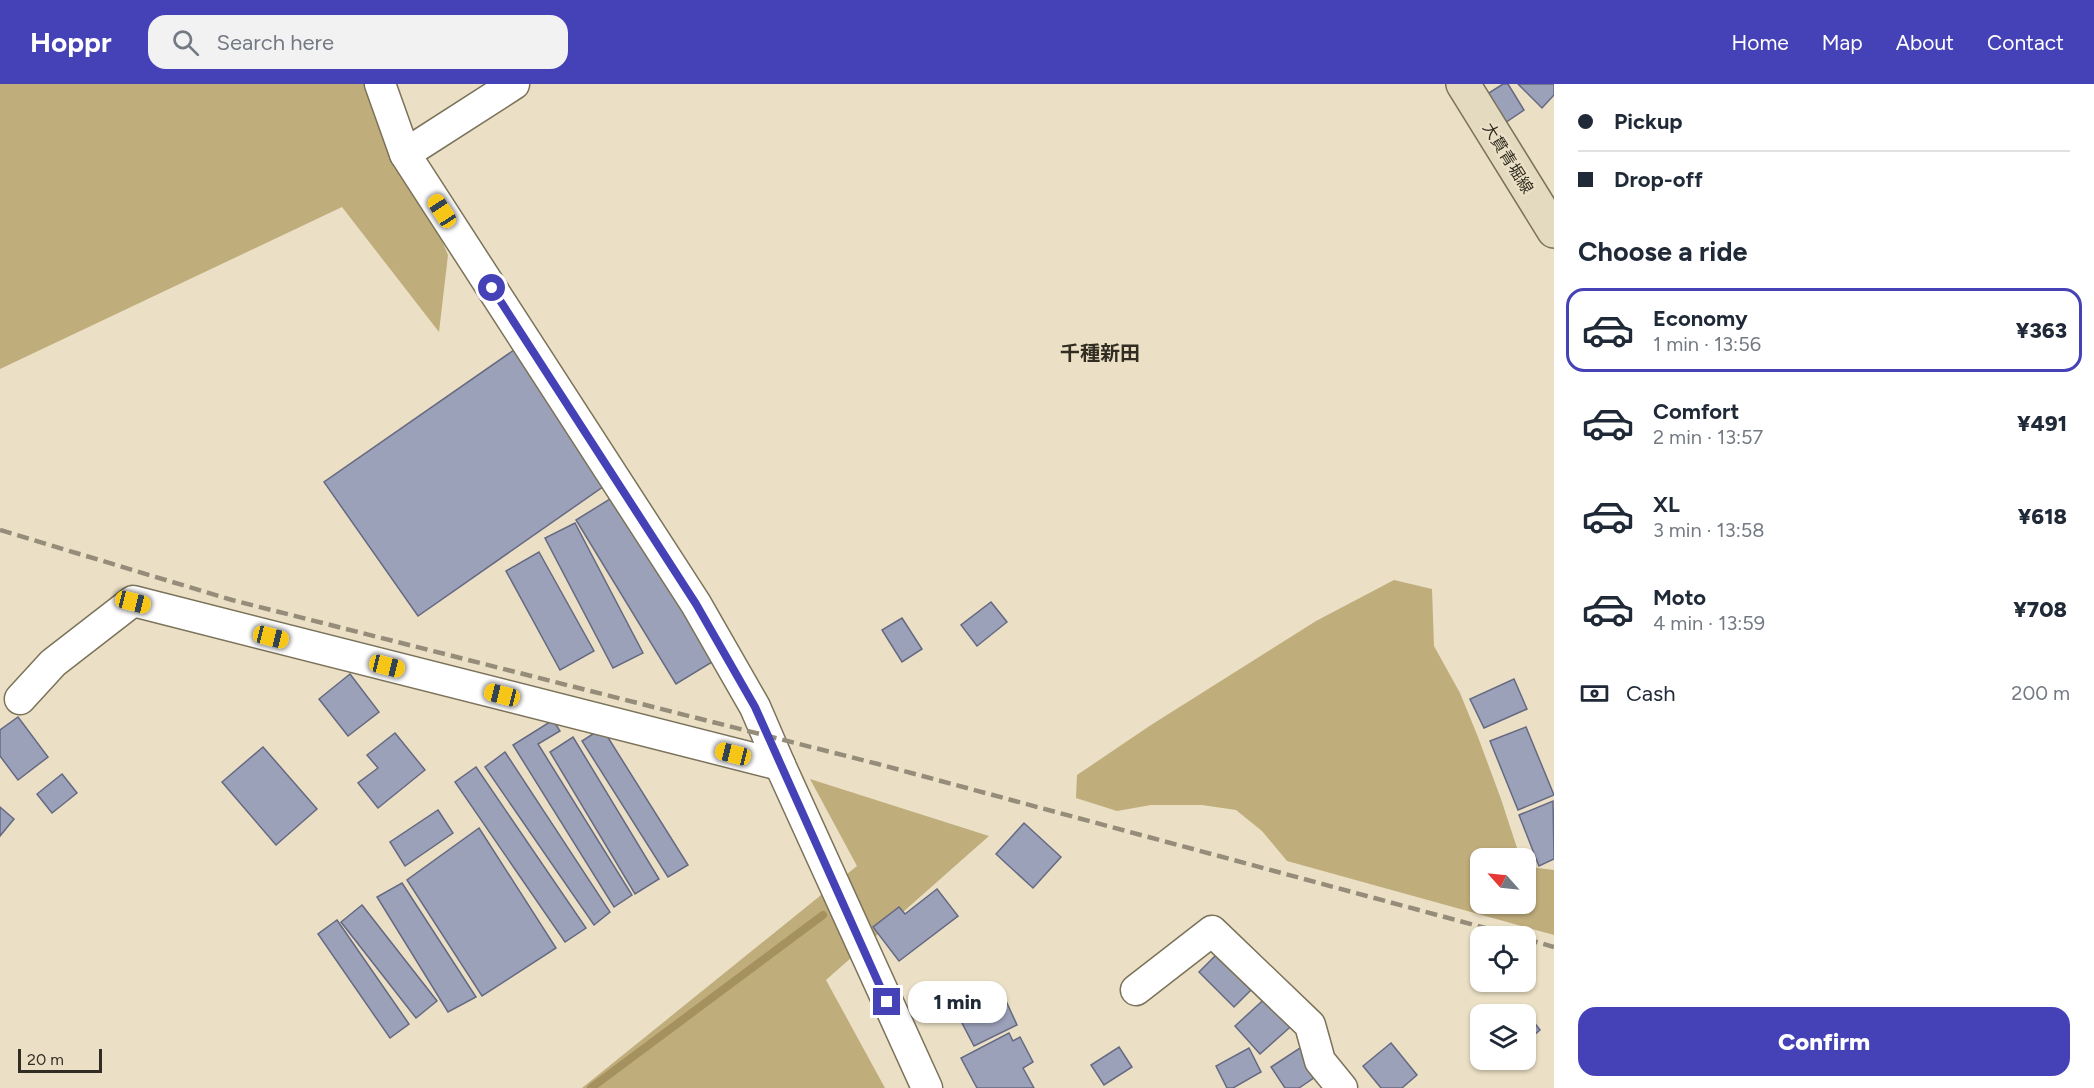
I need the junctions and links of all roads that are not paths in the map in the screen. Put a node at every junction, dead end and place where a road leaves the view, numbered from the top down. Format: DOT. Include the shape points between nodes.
graph roads {
  1 [pos="380,84"];
  2 [pos="514,84"];
  3 [pos="1463,84"];
  4 [pos="405,154"];
  5 [pos="1554,231"];
  6 [pos="20,699"];
  7 [pos="780,765"];
  8 [pos="1136,990"];
  9 [pos="927,1088"];
  10 [pos="1342,1088"];
  1 -- 4 [label="street"];
  2 -- 4 [label="street"];
  3 -- 5 [label="main road, 大貫青堀線"];
  4 -- 7 [label="street" via="696,604 755,707"];
  6 -- 7 [label="street" via="53,663 133,602"];
  7 -- 9 [label="street"];
  8 -- 10 [label="street" via="1212,931 1310,1025 1320,1061"];
}
